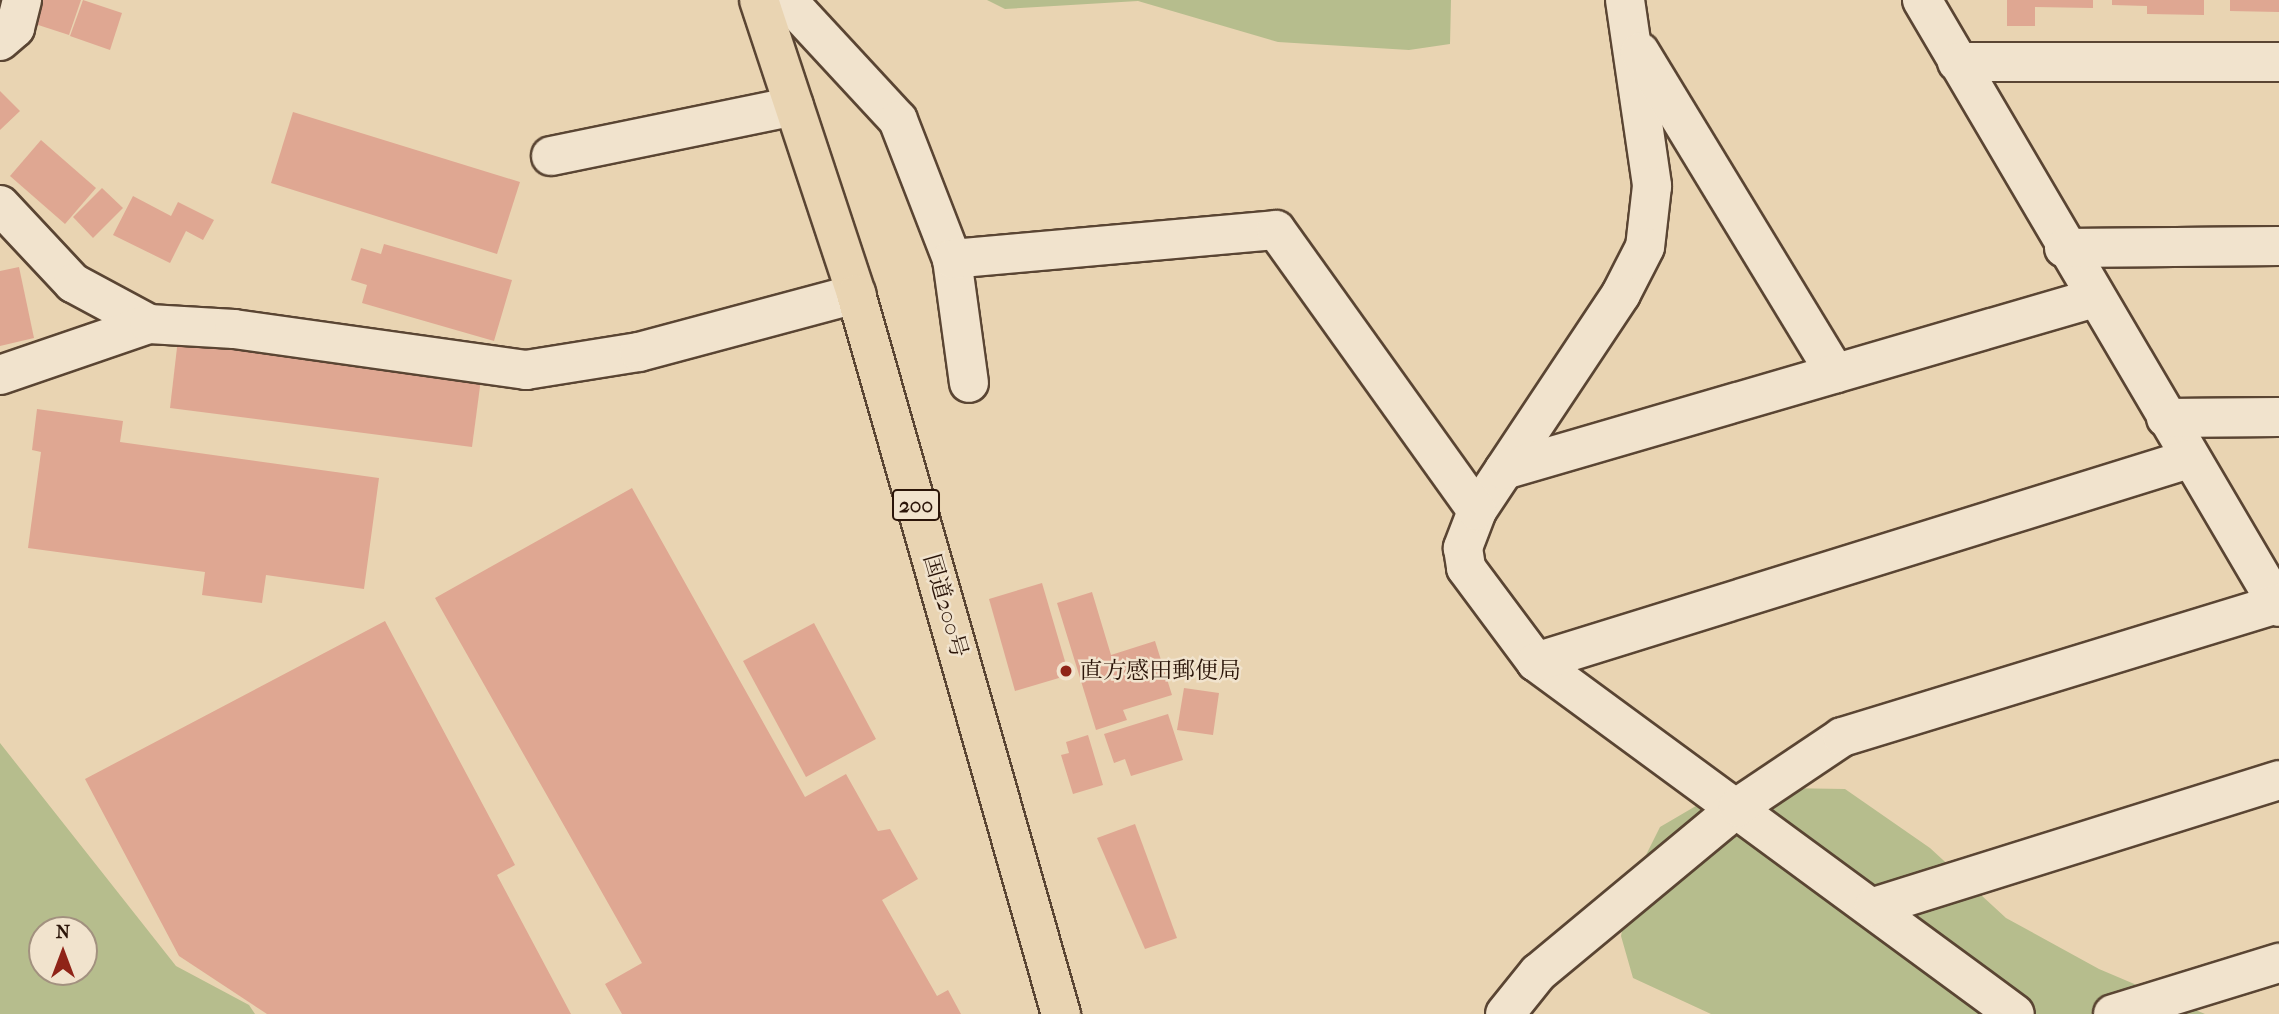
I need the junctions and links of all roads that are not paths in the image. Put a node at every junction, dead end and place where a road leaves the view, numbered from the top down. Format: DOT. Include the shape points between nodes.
graph roads {
  1 [pos="22,0"];
  2 [pos="759,0"];
  3 [pos="788,0"];
  4 [pos="1922,0"];
  5 [pos="1627,18"];
  6 [pos="0,41"];
  7 [pos="1957,62"];
  8 [pos="2279,62"];
  9 [pos="794,106"];
  10 [pos="551,156"];
  11 [pos="0,205"];
  12 [pos="2279,246"];
  13 [pos="2064,248"];
  14 [pos="952,259"];
  15 [pos="856,295"];
  16 [pos="2094,298"];
  17 [pos="149,324"];
  18 [pos="1835,373"];
  19 [pos="0,375"];
  20 [pos="969,383"];
  21 [pos="2279,417"];
  22 [pos="2166,418"];
  23 [pos="2189,459"];
  24 [pos="1504,470"];
  25 [pos="1477,511"];
  26 [pos="2278,605"];
  27 [pos="1535,662"];
  28 [pos="2279,780"];
  29 [pos="1738,807"];
  30 [pos="1874,906"];
  31 [pos="2279,963"];
  32 [pos="1061,1014"];
  33 [pos="1505,1014"];
  34 [pos="2015,1014"];
  35 [pos="2113,1014"];
  1 -- 6 [label="street" via="15,27"];
  2 -- 9 [label="highway, 国道200号 / 200"];
  3 -- 14 [label="street" via="898,120"];
  4 -- 7 [label="street"];
  5 -- 18 [label="street"];
  5 -- 24 [label="street" via="1652,186 1645,247 1621,294"];
  7 -- 8 [label="street"];
  7 -- 13 [label="street"];
  9 -- 10 [label="street"];
  9 -- 15 [label="highway, 国道200号 / 200"];
  11 -- 17 [label="street" via="74,283"];
  12 -- 13 [label="street"];
  13 -- 16 [label="street"];
  14 -- 20 [label="street"];
  14 -- 25 [label="street" via="1276,230"];
  15 -- 17 [label="street" via="639,352 526,370 234,330"];
  15 -- 32 [label="highway, 国道200号 / 200"];
  16 -- 18 [label="street"];
  16 -- 22 [label="street"];
  17 -- 19 [label="street"];
  18 -- 24 [label="street"];
  21 -- 22 [label="street"];
  22 -- 23 [label="street"];
  23 -- 26 [label="street"];
  23 -- 27 [label="street"];
  24 -- 25 [label="street"];
  25 -- 27 [label="street" via="1463,548 1466,568"];
  26 -- 29 [label="street" via="1883,721 1842,737"];
  27 -- 29 [label="street"];
  28 -- 30 [label="street"];
  29 -- 30 [label="street"];
  29 -- 33 [label="street" via="1538,973"];
  30 -- 34 [label="street"];
  31 -- 35 [label="street"];
}
